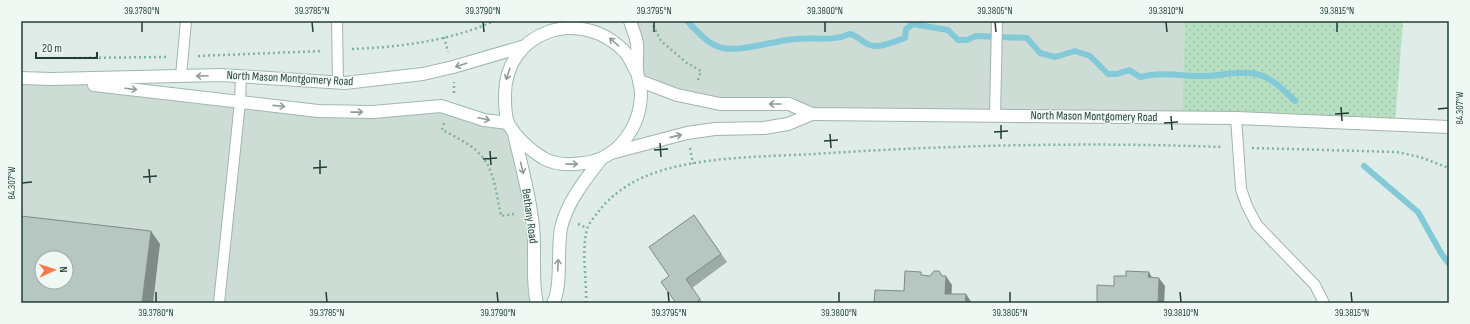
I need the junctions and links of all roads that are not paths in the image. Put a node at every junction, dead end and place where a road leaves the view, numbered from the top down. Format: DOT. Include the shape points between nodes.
graph roads {
  1 [pos="186,21"];
  2 [pos="337,21"];
  3 [pos="552,21"];
  4 [pos="630,21"];
  5 [pos="997,21"];
  6 [pos="544,33"];
  7 [pos="525,46"];
  8 [pos="181,76"];
  9 [pos="241,77"];
  10 [pos="639,77"];
  11 [pos="21,78"];
  12 [pos="51,79"];
  13 [pos="338,83"];
  14 [pos="240,102"];
  15 [pos="812,114"];
  16 [pos="995,116"];
  17 [pos="1236,118"];
  18 [pos="510,127"];
  19 [pos="1449,127"];
  20 [pos="611,153"];
  21 [pos="601,159"];
  22 [pos="219,303"];
  23 [pos="537,303"];
  24 [pos="553,303"];
  25 [pos="1324,303"];
  1 -- 8 [label="lane"];
  2 -- 13 [label="lane"];
  3 -- 6 [label="main road"];
  4 -- 10 [label="main road" via="637,44"];
  5 -- 16 [label="lane"];
  6 -- 7 [label="main road"];
  10 -- 6 [label="main road, one-way" via="626,54 610,38 589,30 567,28"];
  7 -- 13 [label="main road, North Mason Montgomery Road, one-way" via="423,74"];
  7 -- 18 [label="main road, one-way" via="512,64 504,86 505,109"];
  9 -- 8 [label="main road, North Mason Montgomery Road, one-way"];
  8 -- 12 [label="main road, North Mason Montgomery Road"];
  9 -- 13 [label="main road, North Mason Montgomery Road"];
  9 -- 14 [label="lane"];
  15 -- 10 [label="main road, North Mason Montgomery Road, one-way" via="789,104 720,104 677,95"];
  10 -- 20 [label="main road" via="641,95 638,117 627,137"];
  11 -- 12 [label="main road, North Mason Montgomery Road"];
  12 -- 14 [label="main road, North Mason Montgomery Road, one-way"];
  14 -- 18 [label="main road, North Mason Montgomery Road, one-way" via="344,112 441,106"];
  14 -- 22 [label="lane"];
  15 -- 16 [label="main road, North Mason Montgomery Road"];
  20 -- 15 [label="main road, North Mason Montgomery Road, one-way" via="687,133 788,124"];
  16 -- 17 [label="main road, North Mason Montgomery Road"];
  17 -- 19 [label="main road, North Mason Montgomery Road"];
  17 -- 25 [label="lane" via="1241,189 1247,206 1257,225 1315,285"];
  18 -- 21 [label="main road, one-way" via="528,148 547,160 569,165"];
  18 -- 23 [label="main road, Bethany Road, one-way" via="531,211"];
  20 -- 21 [label="main road"];
  24 -- 21 [label="main road, one-way" via="557,296 558,251 562,227 574,197"];
}
